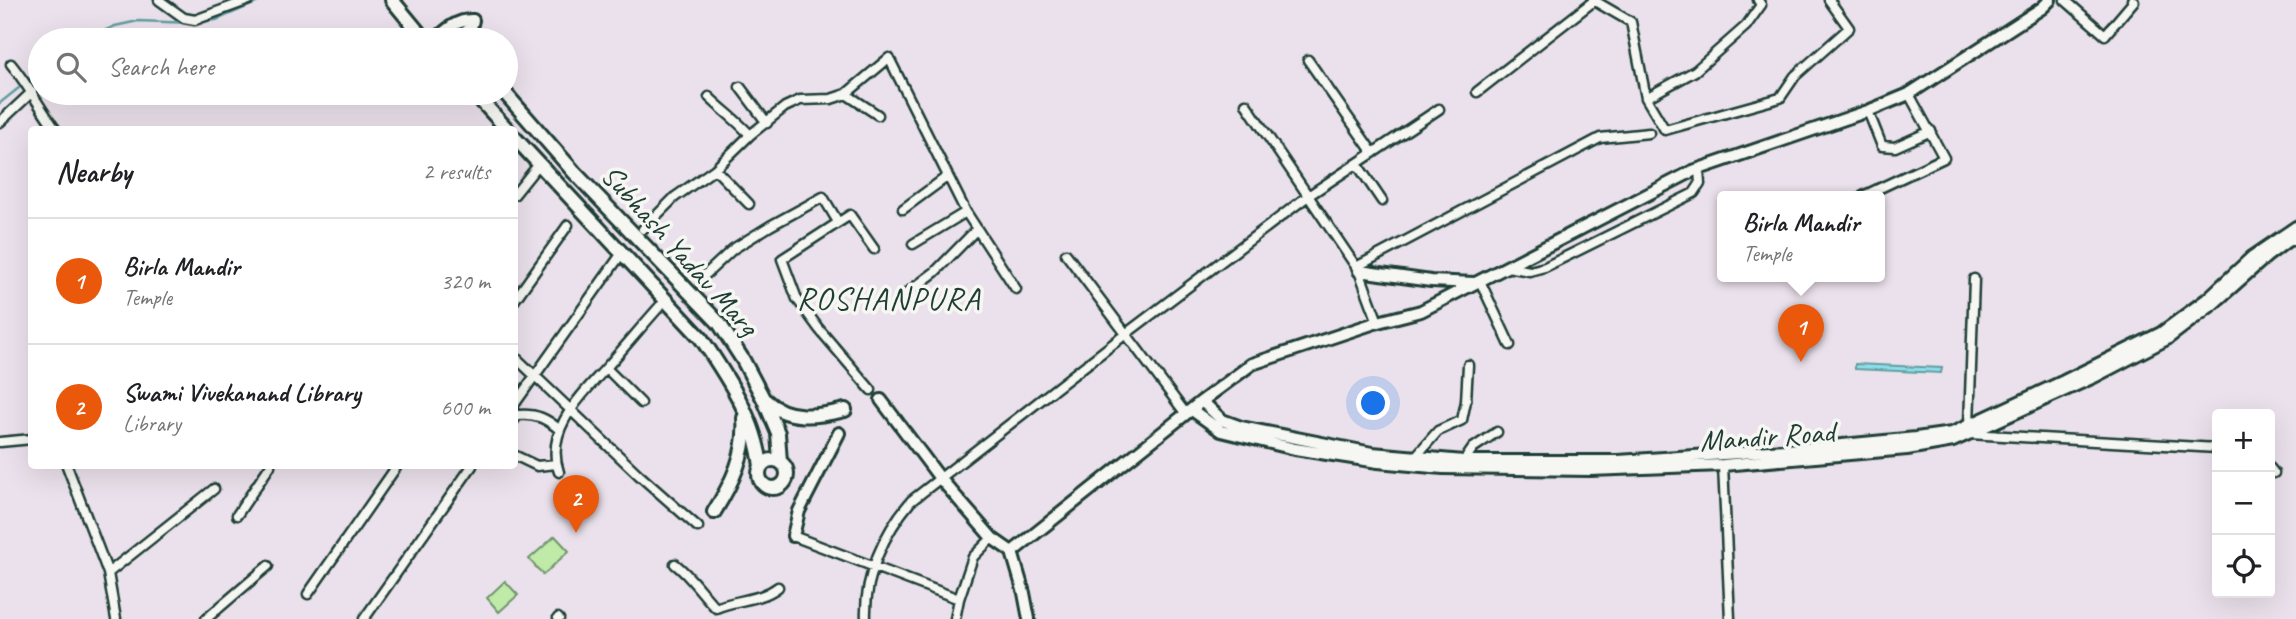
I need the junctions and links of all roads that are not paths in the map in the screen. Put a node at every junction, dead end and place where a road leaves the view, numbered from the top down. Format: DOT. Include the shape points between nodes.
graph roads {
  1 [pos="159,0"];
  2 [pos="250,0"];
  3 [pos="392,0"];
  4 [pos="1594,0"];
  5 [pos="1758,0"];
  6 [pos="1829,0"];
  7 [pos="2065,0"];
  8 [pos="2132,0"];
  9 [pos="2043,3"];
  10 [pos="415,28"];
  11 [pos="448,28"];
  12 [pos="471,28"];
  13 [pos="1308,60"];
  14 [pos="11,64"];
  15 [pos="28,86"];
  16 [pos="740,87"];
  17 [pos="1477,92"];
  18 [pos="846,94"];
  19 [pos="1909,94"];
  20 [pos="28,96"];
  21 [pos="709,97"];
  22 [pos="1646,98"];
  23 [pos="1246,104"];
  24 [pos="40,105"];
  25 [pos="485,105"];
  26 [pos="515,105"];
  27 [pos="1439,109"];
  28 [pos="1868,111"];
  29 [pos="878,115"];
  30 [pos="0,122"];
  31 [pos="767,123"];
  32 [pos="53,126"];
  33 [pos="504,126"];
  34 [pos="1931,131"];
  35 [pos="1649,133"];
  36 [pos="750,135"];
  37 [pos="518,141"];
  38 [pos="1373,153"];
  39 [pos="539,164"];
  40 [pos="1357,164"];
  41 [pos="715,169"];
  42 [pos="1699,169"];
  43 [pos="948,176"];
  44 [pos="518,190"];
  45 [pos="1874,191"];
  46 [pos="1308,196"];
  47 [pos="1382,201"];
  48 [pos="750,204"];
  49 [pos="903,209"];
  50 [pos="966,212"];
  51 [pos="838,222"];
  52 [pos="568,225"];
  53 [pos="2296,227"];
  54 [pos="643,229"];
  55 [pos="976,230"];
  56 [pos="2296,238"];
  57 [pos="913,244"];
  58 [pos="874,248"];
  59 [pos="622,253"];
  60 [pos="1066,254"];
  61 [pos="1507,267"];
  62 [pos="1357,269"];
  63 [pos="704,276"];
  64 [pos="1974,279"];
  65 [pos="1478,282"];
  66 [pos="1016,289"];
  67 [pos="907,293"];
  68 [pos="518,296"];
  69 [pos="660,306"];
  70 [pos="1378,322"];
  71 [pos="1127,333"];
  72 [pos="1510,345"];
  73 [pos="518,360"];
  74 [pos="1468,365"];
  75 [pos="606,368"];
  76 [pos="535,375"];
  77 [pos="871,390"];
  78 [pos="518,399"];
  79 [pos="765,400"];
  80 [pos="881,400"];
  81 [pos="1202,401"];
  82 [pos="641,403"];
  83 [pos="571,409"];
  84 [pos="744,410"];
  85 [pos="845,410"];
  86 [pos="1189,412"];
  87 [pos="518,415"];
  88 [pos="560,430"];
  89 [pos="1969,430"];
  90 [pos="1497,432"];
  91 [pos="839,433"];
  92 [pos="28,439"];
  93 [pos="0,442"];
  94 [pos="2212,448"];
  95 [pos="1416,456"];
  96 [pos="518,457"];
  97 [pos="1464,461"];
  98 [pos="780,462"];
  99 [pos="1723,465"];
  100 [pos="761,467"];
  101 [pos="68,469"];
  102 [pos="268,469"];
  103 [pos="395,469"];
  104 [pos="470,469"];
  105 [pos="939,477"];
  106 [pos="214,489"];
  107 [pos="714,512"];
  108 [pos="237,515"];
  109 [pos="698,527"];
  110 [pos="793,536"];
  111 [pos="992,538"];
  112 [pos="1012,552"];
  113 [pos="675,564"];
  114 [pos="268,566"];
  115 [pos="872,568"];
  116 [pos="108,573"];
  117 [pos="778,587"];
  118 [pos="308,594"];
  119 [pos="959,599"];
  120 [pos="116,619"];
  121 [pos="206,619"];
  122 [pos="365,619"];
  123 [pos="866,619"];
  124 [pos="956,619"];
  125 [pos="1029,619"];
  126 [pos="1730,619"];
  1 -- 2 [label="street" via="184,18 195,20"];
  3 -- 10 [label="main road"];
  4 -- 17 [label="street"];
  4 -- 22 [label="street" via="1631,22"];
  5 -- 22 [label="street" via="1761,5 1745,26 1695,71"];
  6 -- 22 [label="street" via="1849,28 1795,76 1780,99 1665,130"];
  7 -- 8 [label="street" via="2105,35"];
  9 -- 19 [label="street"];
  11 -- 12 [label="street" via="465,19 473,20"];
  13 -- 38 [label="street"];
  14 -- 15 [label="street"];
  16 -- 31 [label="street"];
  18 -- 29 [label="street"];
  18 -- 31 [label="street" via="800,100"];
  18 -- 43 [label="street" via="889,58"];
  19 -- 28 [label="street"];
  19 -- 34 [label="street"];
  20 -- 30 [label="street"];
  21 -- 36 [label="street"];
  23 -- 46 [label="street"];
  24 -- 32 [label="street"];
  25 -- 33 [label="main road"];
  26 -- 79 [label="main road, Subhash Yadav Marg" via="719,323"];
  27 -- 38 [label="street"];
  28 -- 34 [label="street" via="1882,146 1895,147"];
  28 -- 42 [label="street"];
  31 -- 36 [label="street"];
  34 -- 45 [label="street" via="1944,158"];
  35 -- 62 [label="street" via="1600,138"];
  36 -- 41 [label="street"];
  37 -- 39 [label="main road, Subhash Yadav Marg"];
  38 -- 40 [label="street"];
  39 -- 44 [label="street"];
  39 -- 59 [label="main road, Subhash Yadav Marg"];
  40 -- 46 [label="street"];
  40 -- 47 [label="street"];
  41 -- 48 [label="street"];
  41 -- 54 [label="street" via="675,197"];
  42 -- 61 [label="street"];
  42 -- 61 [label="street" via="1700,184 1694,193 1545,267 1530,271"];
  43 -- 49 [label="street"];
  43 -- 50 [label="street"];
  46 -- 62 [label="street"];
  46 -- 71 [label="street"];
  50 -- 55 [label="street"];
  50 -- 57 [label="street"];
  51 -- 58 [label="street" via="850,215"];
  51 -- 63 [label="street" via="823,197 733,249"];
  51 -- 77 [label="street" via="782,259 797,299"];
  52 -- 68 [label="street"];
  53 -- 89 [label="street, Mandir Road" via="2161,332"];
  55 -- 66 [label="street"];
  55 -- 67 [label="street"];
  56 -- 89 [label="street, Mandir Road" via="2267,256 2167,339 2094,377"];
  59 -- 76 [label="street"];
  59 -- 84 [label="main road, Subhash Yadav Marg" via="701,338"];
  60 -- 71 [label="street"];
  61 -- 65 [label="street"];
  62 -- 65 [label="street" via="1431,281"];
  62 -- 70 [label="street"];
  64 -- 89 [label="street"];
  65 -- 70 [label="street" via="1421,311"];
  65 -- 72 [label="street"];
  69 -- 75 [label="street"];
  70 -- 81 [label="street" via="1252,364"];
  71 -- 86 [label="street"];
  71 -- 105 [label="street"];
  73 -- 76 [label="street"];
  74 -- 95 [label="street" via="1462,420 1438,431"];
  75 -- 82 [label="street"];
  75 -- 83 [label="street"];
  76 -- 78 [label="street"];
  76 -- 83 [label="street"];
  79 -- 85 [label="main road" via="774,408 812,417"];
  79 -- 98 [label="main road, Subhash Yadav Marg" via="778,433"];
  80 -- 105 [label="street"];
  81 -- 86 [label="street"];
  81 -- 95 [label="street, Mandir Road" via="1222,420 1241,427 1372,453"];
  83 -- 88 [label="street"];
  83 -- 109 [label="street"];
  84 -- 100 [label="main road, Subhash Yadav Marg" via="757,441"];
  84 -- 107 [label="main road" via="739,465"];
  86 -- 99 [label="street, Mandir Road" via="1221,431 1378,462 1516,470"];
  86 -- 112 [label="street"];
  87 -- 88 [label="street" via="547,419"];
  88 -- 96 [label="street" via="555,449 558,468 537,466"];
  89 -- 94 [label="street"];
  89 -- 97 [label="street, Mandir Road" via="1800,449 1618,461"];
  89 -- 99 [label="street, Mandir Road" via="1947,443 1907,449"];
  90 -- 97 [label="street" via="1473,448"];
  91 -- 110 [label="street" via="799,511"];
  92 -- 93 [label="street"];
  95 -- 97 [label="street, Mandir Road"];
  98 -- 100 [label="main road" via="770,461"];
  98 -- 100 [label="main road" via="787,476 777,488 762,483"];
  99 -- 126 [label="street"];
  101 -- 116 [label="street"];
  102 -- 108 [label="street"];
  103 -- 118 [label="street"];
  104 -- 122 [label="street"];
  105 -- 111 [label="street"];
  105 -- 115 [label="street" via="904,510"];
  106 -- 116 [label="street"];
  110 -- 115 [label="street"];
  111 -- 112 [label="street"];
  111 -- 119 [label="street" via="973,557"];
  112 -- 125 [label="street"];
  113 -- 117 [label="street" via="716,608 765,596"];
  114 -- 121 [label="street"];
  115 -- 119 [label="street"];
  115 -- 123 [label="street"];
  116 -- 120 [label="street"];
  119 -- 124 [label="street"];
}
